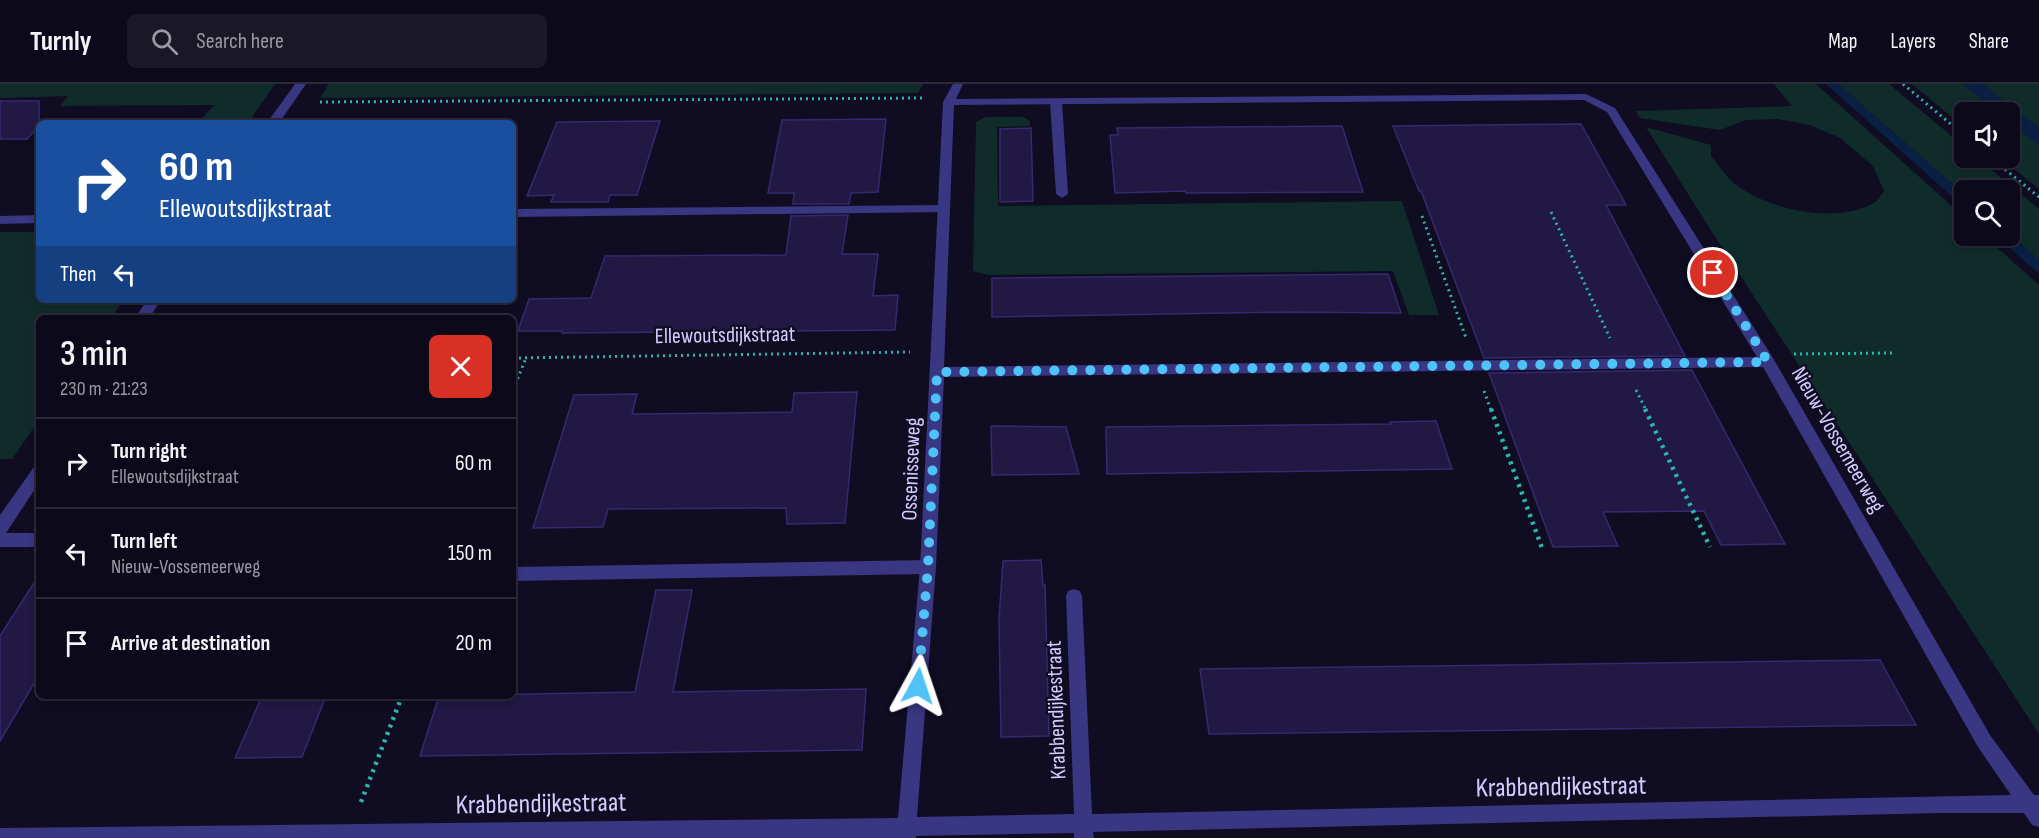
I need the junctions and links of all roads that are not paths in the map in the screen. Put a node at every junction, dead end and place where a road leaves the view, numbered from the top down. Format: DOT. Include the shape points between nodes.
graph roads {
  1 [pos="301,84"];
  2 [pos="958,84"];
  3 [pos="950,102"];
  4 [pos="1056,102"];
  5 [pos="275,120"];
  6 [pos="1062,194"];
  7 [pos="943,209"];
  8 [pos="516,213"];
  9 [pos="36,219"];
  10 [pos="0,220"];
  11 [pos="1766,358"];
  12 [pos="937,372"];
  13 [pos="36,475"];
  14 [pos="0,528"];
  15 [pos="0,540"];
  16 [pos="36,540"];
  17 [pos="928,567"];
  18 [pos="516,574"];
  19 [pos="1074,596"];
  20 [pos="2036,809"];
  21 [pos="1084,830"];
  22 [pos="906,833"];
  23 [pos="0,837"];
  1 -- 5 [label="street"];
  2 -- 3 [label="street"];
  3 -- 4 [label="street"];
  3 -- 7 [label="street, Ossenisseweg"];
  4 -- 6 [label="street"];
  4 -- 11 [label="street, Nieuw-Vossemeerweg" via="1586,96 1611,110"];
  7 -- 8 [label="street"];
  7 -- 12 [label="street, Ossenisseweg"];
  9 -- 10 [label="street"];
  11 -- 12 [label="street"];
  11 -- 20 [label="street, Nieuw-Vossemeerweg" via="1984,741"];
  12 -- 17 [label="street, Ossenisseweg"];
  13 -- 14 [label="street"];
  15 -- 16 [label="street"];
  17 -- 18 [label="street"];
  17 -- 22 [label="street, Ossenisseweg"];
  19 -- 21 [label="street, Krabbendijkestraat"];
  20 -- 21 [label="street, Krabbendijkestraat" via="1213,821"];
  21 -- 22 [label="street, Krabbendijkestraat"];
  22 -- 23 [label="street, Krabbendijkestraat" via="350,832"];
}
